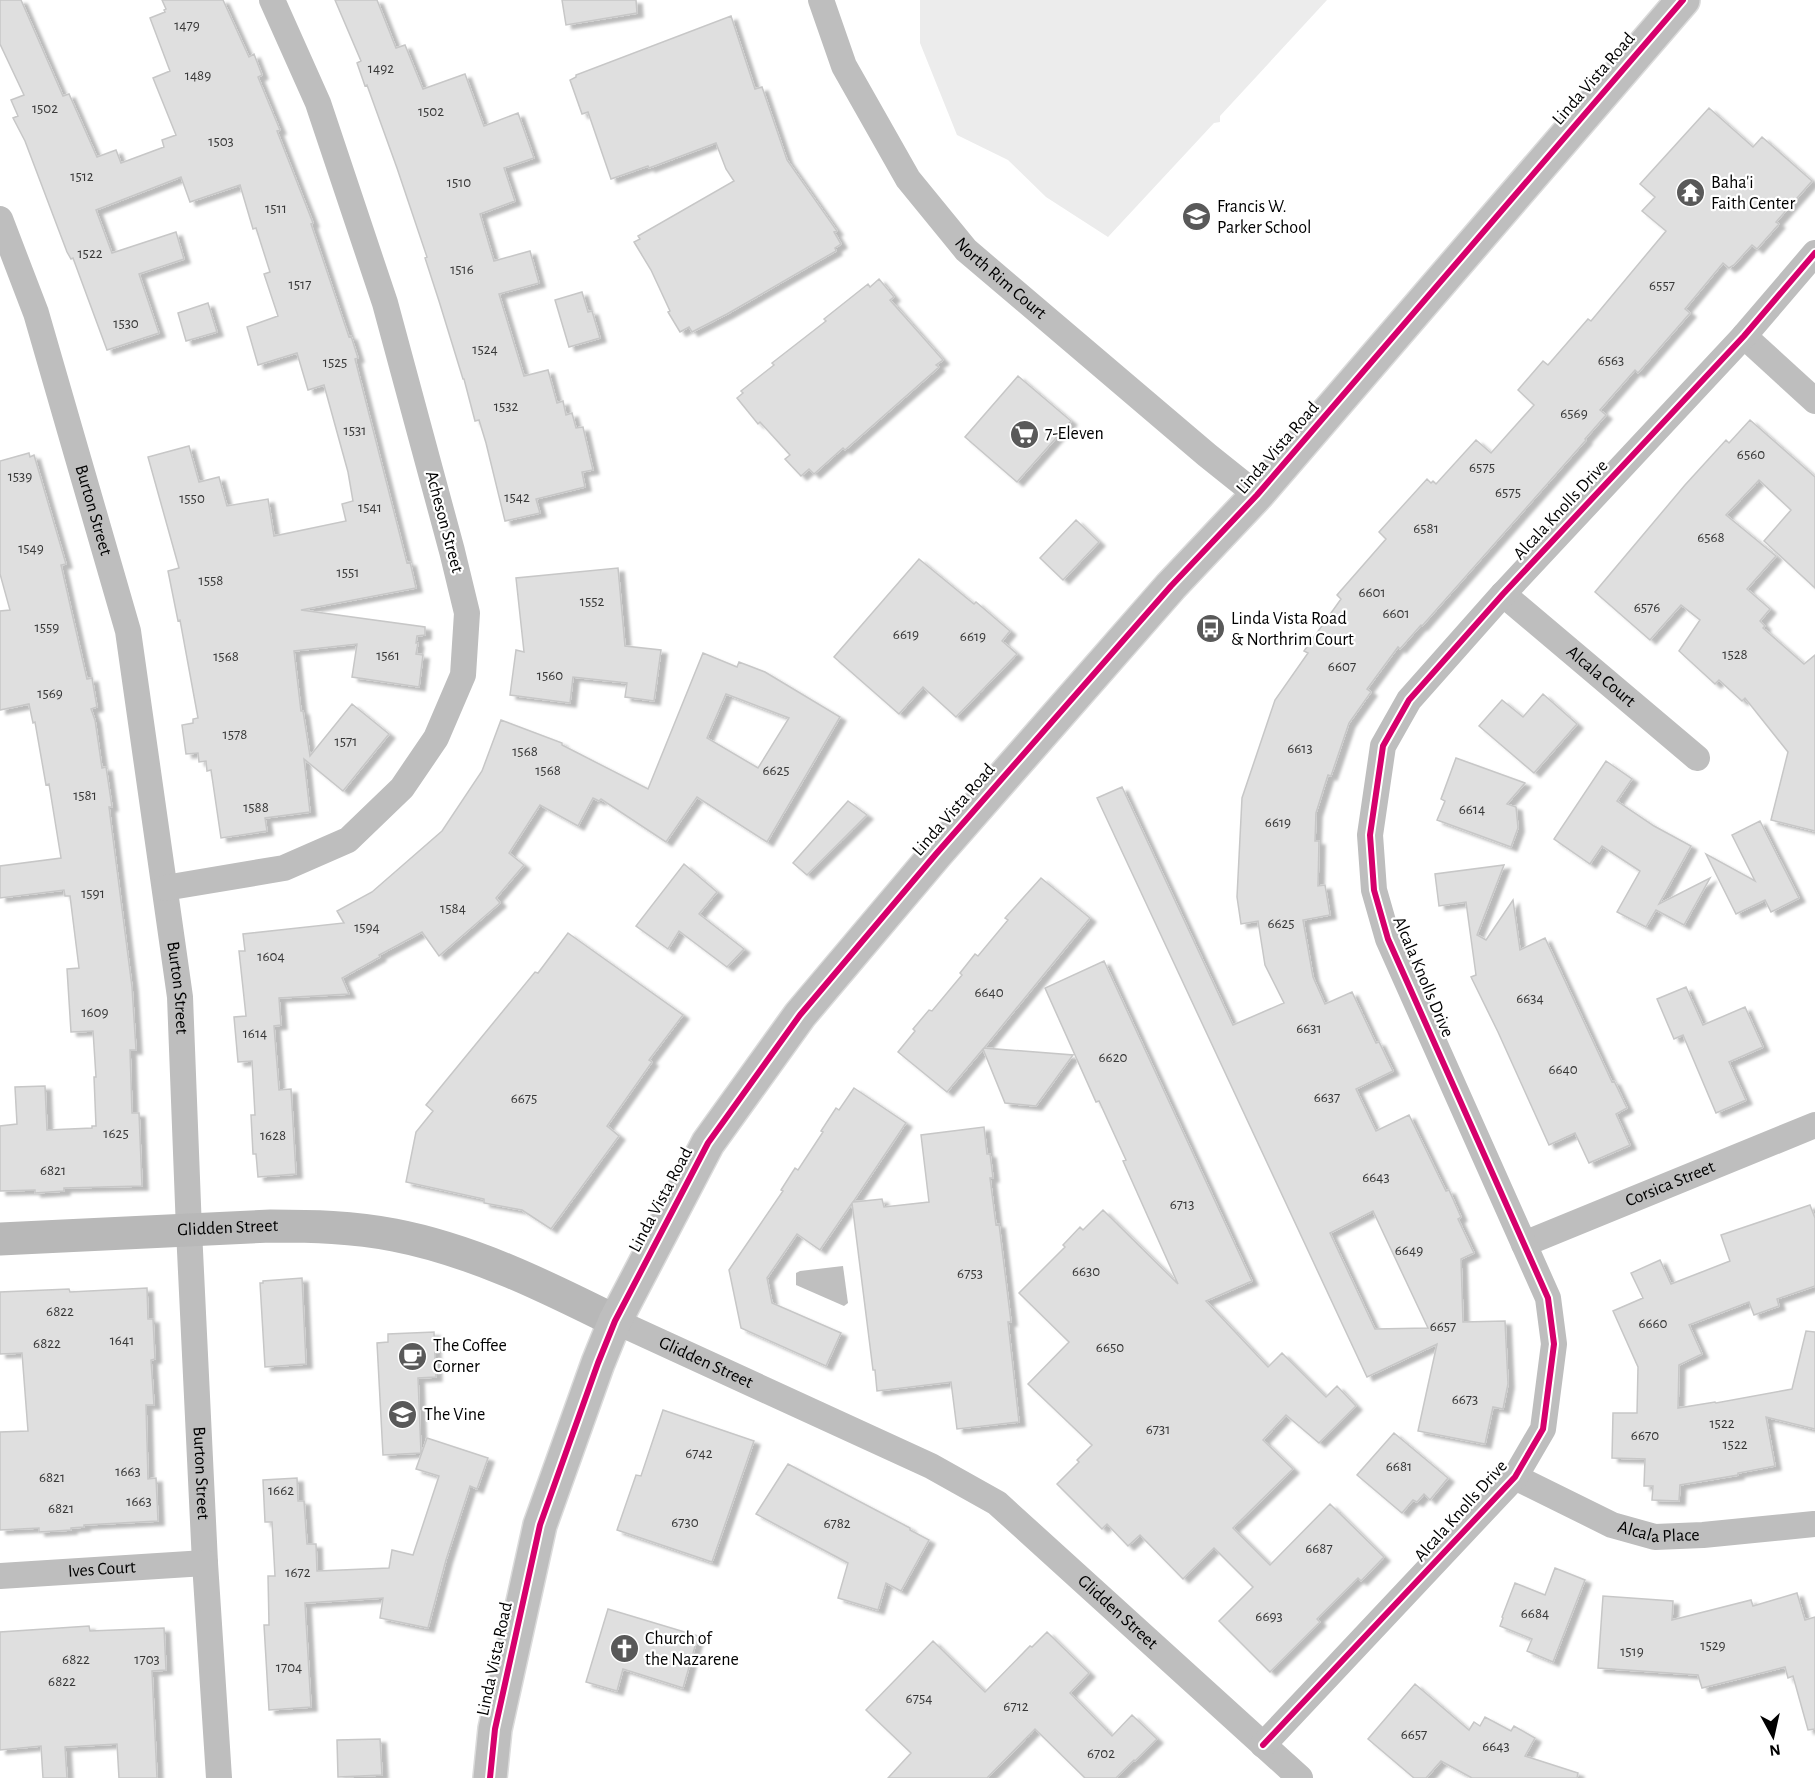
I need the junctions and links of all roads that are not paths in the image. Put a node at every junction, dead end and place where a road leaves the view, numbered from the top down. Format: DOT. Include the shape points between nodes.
graph roads {
  1 [pos="272,0"];
  2 [pos="821,0"];
  3 [pos="1683,0"];
  4 [pos="0,219"];
  5 [pos="1815,253"];
  6 [pos="1744,336"];
  7 [pos="1815,401"];
  8 [pos="1257,495"];
  9 [pos="1503,594"];
  10 [pos="1697,758"];
  11 [pos="165,888"];
  12 [pos="1815,1125"];
  13 [pos="189,1230"];
  14 [pos="0,1239"];
  15 [pos="1524,1244"];
  16 [pos="615,1321"];
  17 [pos="1515,1477"];
  18 [pos="1814,1524"];
  19 [pos="205,1563"];
  20 [pos="0,1576"];
  21 [pos="1263,1745"];
  22 [pos="219,1778"];
  23 [pos="490,1778"];
  24 [pos="1300,1778"];
  1 -- 11 [label="street, Acheson Street" via="318,103 385,303 467,613 463,675 436,738 402,788 348,840 284,868"];
  2 -- 8 [label="street, North Rim Court" via="844,66 908,179 966,250"];
  3 -- 8 [label="main road, Linda Vista Road"];
  4 -- 11 [label="street, Burton Street" via="36,313 128,631"];
  5 -- 6 [label="street, Alcala Knolls Drive"];
  6 -- 7 [label="street"];
  6 -- 9 [label="street, Alcala Knolls Drive"];
  8 -- 16 [label="main road, Linda Vista Road" via="1011,768 800,1015 708,1143"];
  9 -- 10 [label="street, Alcala Court"];
  9 -- 15 [label="street, Alcala Knolls Drive" via="1409,700 1383,746 1370,835 1374,890 1388,939"];
  11 -- 13 [label="street, Burton Street" via="180,997"];
  12 -- 15 [label="street, Corsica Street"];
  13 -- 14 [label="street, Glidden Street"];
  13 -- 16 [label="street, Glidden Street" via="314,1226 395,1235 447,1248 504,1269"];
  13 -- 19 [label="street, Burton Street"];
  15 -- 17 [label="street, Alcala Knolls Drive" via="1548,1298 1554,1344 1544,1429"];
  16 -- 21 [label="street, Glidden Street" via="931,1466 997,1503"];
  16 -- 23 [label="main road, Linda Vista Road" via="540,1525 495,1730"];
  17 -- 18 [label="street, Alcala Place" via="1612,1525 1655,1538"];
  17 -- 21 [label="street, Alcala Knolls Drive"];
  19 -- 20 [label="street, Ives Court"];
  19 -- 22 [label="street, Burton Street"];
  21 -- 24 [label="street, Glidden Street"];
}
